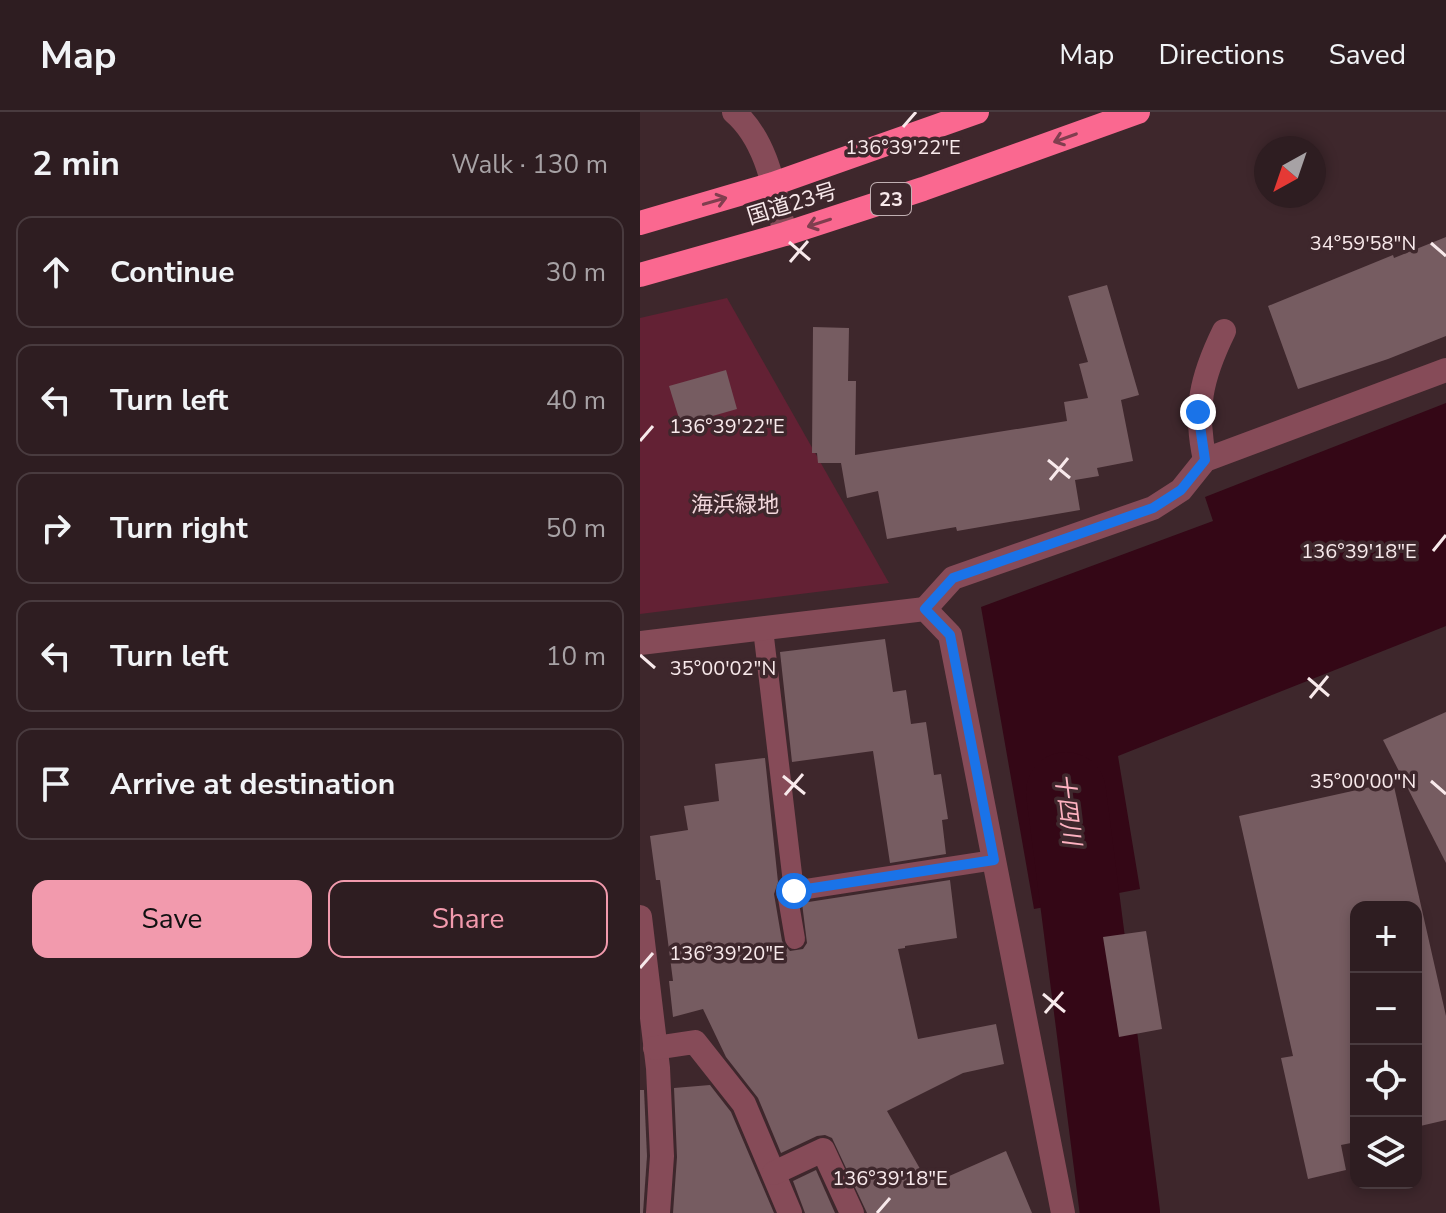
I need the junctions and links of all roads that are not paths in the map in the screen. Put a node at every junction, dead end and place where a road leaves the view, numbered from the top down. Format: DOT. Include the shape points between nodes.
graph roads {
  1 [pos="734,112"];
  2 [pos="977,112"];
  3 [pos="1138,112"];
  4 [pos="773,184"];
  5 [pos="640,223"];
  6 [pos="785,234"];
  7 [pos="640,275"];
  8 [pos="1224,331"];
  9 [pos="1446,370"];
  10 [pos="1205,460"];
  11 [pos="925,609"];
  12 [pos="763,629"];
  13 [pos="640,643"];
  14 [pos="994,860"];
  15 [pos="794,891"];
  16 [pos="640,917"];
  17 [pos="795,939"];
  18 [pos="643,974"];
  19 [pos="655,1048"];
  20 [pos="774,1173"];
  21 [pos="658,1213"];
  22 [pos="790,1213"];
  23 [pos="852,1213"];
  24 [pos="1063,1213"];
  1 -- 4 [label="street" via="756,138"];
  2 -- 4 [label="highway, 国道23号 / 23"];
  3 -- 6 [label="highway, 国道23号 / 23, one-way"];
  5 -- 4 [label="highway, 国道23号 / 23, one-way"];
  4 -- 6 [label="street"];
  6 -- 7 [label="highway, 国道23号 / 23"];
  8 -- 10 [label="street" via="1202,383 1198,412"];
  9 -- 10 [label="street"];
  10 -- 11 [label="street" via="1181,490 1153,508 953,578"];
  11 -- 12 [label="street"];
  11 -- 14 [label="street" via="950,635"];
  12 -- 13 [label="street"];
  12 -- 15 [label="lane"];
  14 -- 15 [label="lane"];
  14 -- 24 [label="street"];
  15 -- 17 [label="lane" via="787,892"];
  16 -- 18 [label="street"];
  18 -- 19 [label="street"];
  19 -- 20 [label="street" via="695,1042 744,1104"];
  19 -- 21 [label="street" via="662,1156"];
  20 -- 22 [label="street"];
  20 -- 23 [label="street" via="823,1150"];
}
